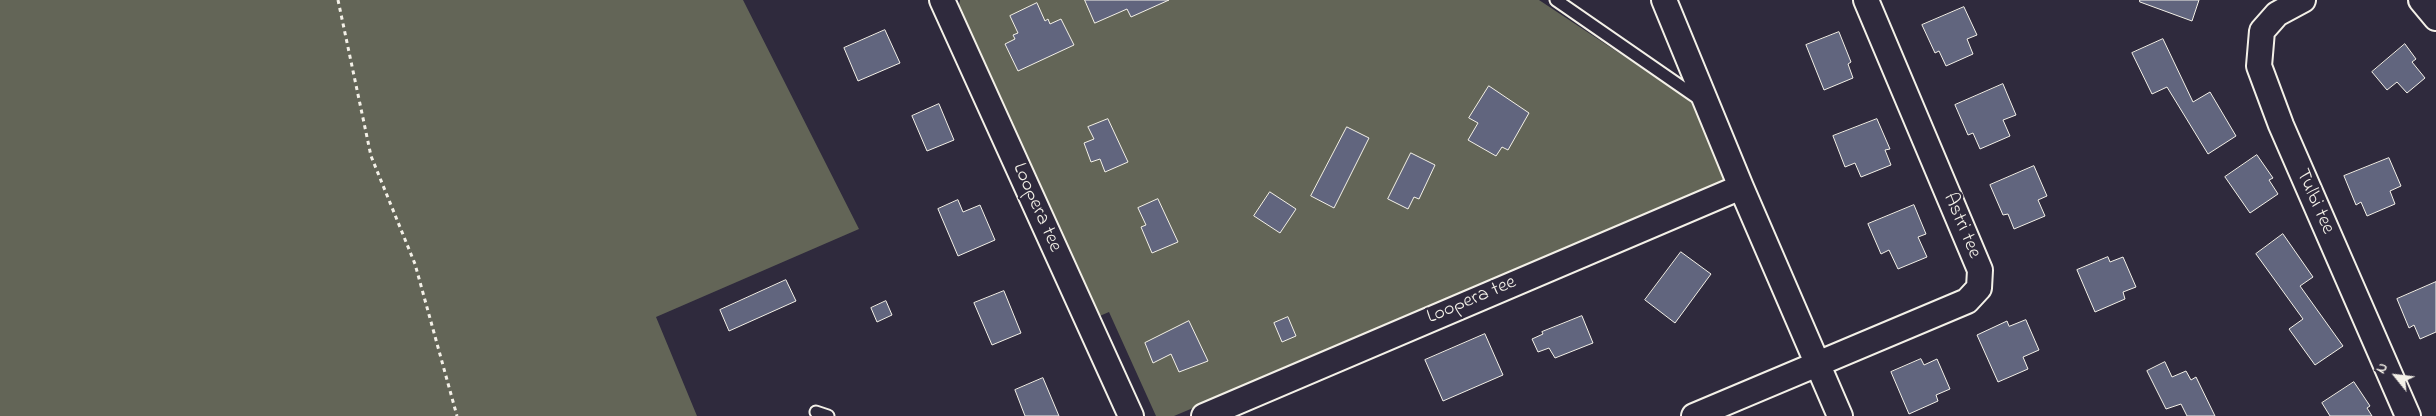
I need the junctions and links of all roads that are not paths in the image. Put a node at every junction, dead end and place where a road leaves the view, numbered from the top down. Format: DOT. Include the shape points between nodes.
graph roads {
  1 [pos="942,0"];
  2 [pos="1556,0"];
  3 [pos="1664,0"];
  4 [pos="1866,0"];
  5 [pos="2303,0"];
  6 [pos="2420,0"];
  7 [pos="2436,18"];
  8 [pos="1710,106"];
  9 [pos="1741,186"];
  10 [pos="1818,364"];
  11 [pos="816,412"];
  12 [pos="828,416"];
  13 [pos="1130,416"];
  14 [pos="1204,416"];
  15 [pos="1694,416"];
  16 [pos="1840,416"];
  17 [pos="2408,416"];
  1 -- 13 [label="street, Loopera tee"];
  2 -- 8 [label="lane"];
  3 -- 8 [label="street"];
  4 -- 10 [label="street, Astri tee" via="1980,270 1979,288 1967,301"];
  5 -- 17 [label="street, Tulbi tee" via="2277,14 2262,31 2259,66 2281,125"];
  6 -- 7 [label="street"];
  8 -- 9 [label="street"];
  9 -- 10 [label="street"];
  9 -- 14 [label="street, Loopera tee"];
  10 -- 15 [label="street, Astri tee"];
  10 -- 16 [label="street"];
  11 -- 12 [label="lane"];
}
